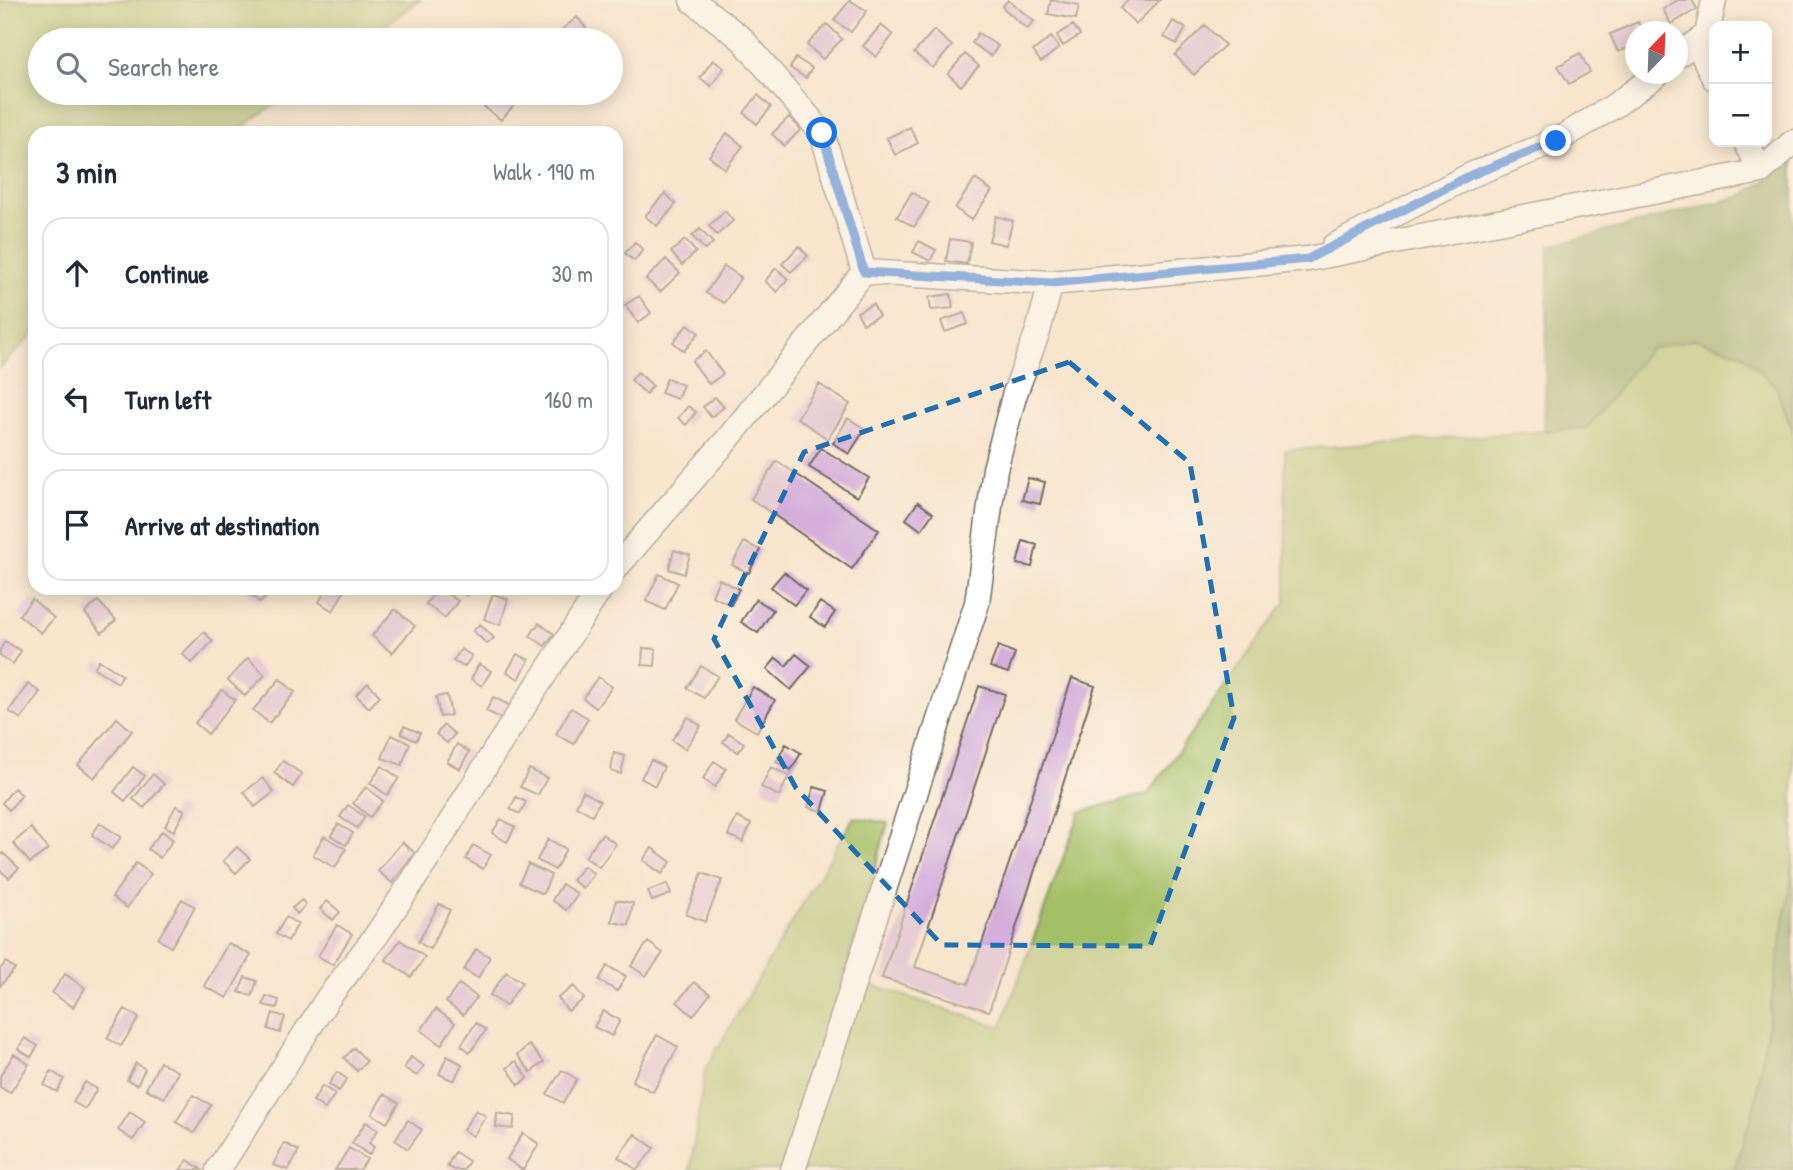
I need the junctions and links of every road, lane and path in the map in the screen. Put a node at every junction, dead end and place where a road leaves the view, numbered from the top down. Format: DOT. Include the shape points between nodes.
graph roads {
  1 [pos="692,0"];
  2 [pos="1714,0"];
  3 [pos="1708,34"];
  4 [pos="1688,47"];
  5 [pos="1709,68"];
  6 [pos="1644,84"];
  7 [pos="1793,142"];
  8 [pos="1749,147"];
  9 [pos="1761,171"];
  10 [pos="1308,259"];
  11 [pos="864,272"];
  12 [pos="1051,283"];
  13 [pos="623,560"];
  14 [pos="597,595"];
  15 [pos="218,1170"];
  16 [pos="793,1170"];
  1 -- 11 [label="street" via="742,39 822,133"];
  2 -- 3 [label="street"];
  3 -- 4 [label="street"];
  3 -- 5 [label="street" via="1703,55"];
  6 -- 10 [label="street" via="1556,141 1471,175"];
  7 -- 9 [label="street"];
  8 -- 9 [label="street"];
  9 -- 10 [label="street"];
  10 -- 12 [label="street"];
  11 -- 12 [label="street"];
  11 -- 13 [label="street"];
  12 -- 16 [label="street" via="995,469 978,603"];
  14 -- 15 [label="street" via="434,849 328,998"];
}
